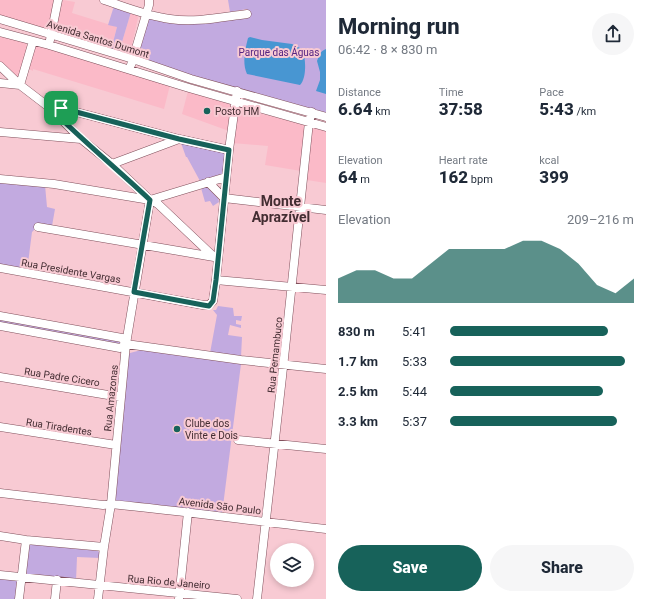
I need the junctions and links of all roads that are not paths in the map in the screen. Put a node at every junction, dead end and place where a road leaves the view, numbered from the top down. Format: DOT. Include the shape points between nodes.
graph roads {
  1 [pos="58,0"];
  2 [pos="104,0"];
  3 [pos="149,0"];
  4 [pos="147,14"];
  5 [pos="247,14"];
  6 [pos="0,19"];
  7 [pos="0,32"];
  8 [pos="52,35"];
  9 [pos="33,41"];
  10 [pos="49,45"];
  11 [pos="133,59"];
  12 [pos="0,66"];
  13 [pos="130,69"];
  14 [pos="191,78"];
  15 [pos="0,83"];
  16 [pos="20,85"];
  17 [pos="189,88"];
  18 [pos="237,91"];
  19 [pos="235,101"];
  20 [pos="50,108"];
  21 [pos="312,112"];
  22 [pos="326,117"];
  23 [pos="309,122"];
  24 [pos="326,127"];
  25 [pos="0,132"];
  26 [pos="82,139"];
  27 [pos="179,139"];
  28 [pos="229,150"];
  29 [pos="112,164"];
  30 [pos="226,177"];
  31 [pos="0,179"];
  32 [pos="208,182"];
  33 [pos="224,198"];
  34 [pos="150,200"];
  35 [pos="301,207"];
  36 [pos="326,210"];
  37 [pos="38,227"];
  38 [pos="143,246"];
  39 [pos="216,258"];
  40 [pos="0,268"];
  41 [pos="216,280"];
  42 [pos="292,287"];
  43 [pos="326,290"];
  44 [pos="134,292"];
  45 [pos="0,316"];
  46 [pos="0,326"];
  47 [pos="126,344"];
  48 [pos="283,365"];
  49 [pos="326,369"];
  50 [pos="0,377"];
  51 [pos="120,396"];
  52 [pos="0,427"];
  53 [pos="238,440"];
  54 [pos="275,444"];
  55 [pos="116,446"];
  56 [pos="326,449"];
  57 [pos="0,488"];
  58 [pos="0,493"];
  59 [pos="111,504"];
  60 [pos="188,512"];
  61 [pos="266,523"];
  62 [pos="326,528"];
  63 [pos="0,536"];
  64 [pos="26,540"];
  65 [pos="104,547"];
  66 [pos="0,575"];
  67 [pos="21,577"];
  68 [pos="57,580"];
  69 [pos="100,586"];
  70 [pos="179,596"];
  71 [pos="19,599"];
  72 [pos="55,599"];
  73 [pos="98,599"];
  74 [pos="236,599"];
  75 [pos="257,599"];
  1 -- 8 [label="street"];
  2 -- 4 [label="street"];
  3 -- 4 [label="street"];
  4 -- 5 [label="street" via="195,21"];
  4 -- 11 [label="street"];
  6 -- 8 [label="street, Avenida Santos Dumont"];
  7 -- 9 [label="street, Avenida Santos Dumont"];
  8 -- 10 [label="street"];
  8 -- 11 [label="street, Avenida Santos Dumont"];
  9 -- 10 [label="street, Avenida Santos Dumont"];
  9 -- 16 [label="street"];
  10 -- 13 [label="street, Avenida Santos Dumont"];
  11 -- 13 [label="street"];
  11 -- 14 [label="street, Avenida Santos Dumont"];
  12 -- 16 [label="street"];
  13 -- 17 [label="street, Avenida Santos Dumont"];
  14 -- 17 [label="street"];
  14 -- 18 [label="street, Avenida Santos Dumont"];
  15 -- 16 [label="street"];
  16 -- 20 [label="street"];
  17 -- 19 [label="street, Avenida Santos Dumont"];
  18 -- 19 [label="street"];
  18 -- 21 [label="street, Avenida Santos Dumont"];
  19 -- 23 [label="street, Avenida Santos Dumont"];
  19 -- 28 [label="street"];
  20 -- 26 [label="street"];
  20 -- 27 [label="street" via="61,108"];
  21 -- 22 [label="street, Avenida Santos Dumont"];
  21 -- 23 [label="street, Rua Pernambuco"];
  23 -- 24 [label="street, Avenida Santos Dumont"];
  23 -- 35 [label="street, Rua Pernambuco"];
  25 -- 26 [label="street"];
  26 -- 29 [label="street"];
  27 -- 28 [label="street"];
  27 -- 29 [label="street"];
  28 -- 30 [label="street"];
  29 -- 34 [label="street"];
  30 -- 32 [label="street"];
  30 -- 33 [label="street"];
  31 -- 34 [label="street" via="54,184"];
  32 -- 33 [label="street"];
  32 -- 34 [label="street"];
  33 -- 35 [label="street"];
  33 -- 39 [label="street"];
  34 -- 38 [label="street, Rua Amazonas"];
  34 -- 39 [label="street" via="158,204"];
  35 -- 36 [label="street"];
  35 -- 42 [label="street, Rua Pernambuco"];
  37 -- 38 [label="street"];
  38 -- 39 [label="street"];
  38 -- 44 [label="street, Rua Amazonas"];
  39 -- 41 [label="street"];
  40 -- 44 [label="street, Rua Presidente Vargas"];
  41 -- 42 [label="street"];
  41 -- 44 [label="street, Rua Presidente Vargas" via="213,301 209,306"];
  42 -- 43 [label="street"];
  42 -- 48 [label="street, Rua Pernambuco"];
  44 -- 47 [label="street, Rua Amazonas"];
  45 -- 47 [label="street" via="122,338"];
  46 -- 47 [label="street" via="120,348"];
  47 -- 48 [label="street"];
  47 -- 51 [label="street, Rua Amazonas"];
  48 -- 49 [label="street"];
  48 -- 54 [label="street, Rua Pernambuco"];
  50 -- 51 [label="street, Rua Padre Cicero"];
  51 -- 55 [label="street, Rua Amazonas"];
  52 -- 55 [label="street, Rua Tiradentes"];
  53 -- 54 [label="street"];
  54 -- 56 [label="street"];
  54 -- 61 [label="street, Rua Pernambuco"];
  55 -- 59 [label="street, Rua Amazonas"];
  57 -- 59 [label="street, Avenida São Paulo"];
  58 -- 59 [label="street, Avenida São Paulo"];
  59 -- 60 [label="street, Avenida São Paulo"];
  59 -- 65 [label="street, Rua Amazonas"];
  60 -- 61 [label="street, Avenida São Paulo"];
  60 -- 70 [label="street"];
  61 -- 62 [label="street, Avenida São Paulo"];
  61 -- 75 [label="street, Rua Pernambuco"];
  63 -- 64 [label="street"];
  64 -- 65 [label="street"];
  64 -- 67 [label="street"];
  65 -- 69 [label="street, Rua Amazonas"];
  66 -- 67 [label="street, Rua Rio de Janeiro"];
  67 -- 68 [label="street, Rua Rio de Janeiro"];
  67 -- 71 [label="street"];
  68 -- 69 [label="street, Rua Rio de Janeiro"];
  68 -- 72 [label="street"];
  69 -- 70 [label="street, Rua Rio de Janeiro"];
  69 -- 73 [label="street, Rua Amazonas"];
  70 -- 74 [label="street, Rua Rio de Janeiro"];
}
